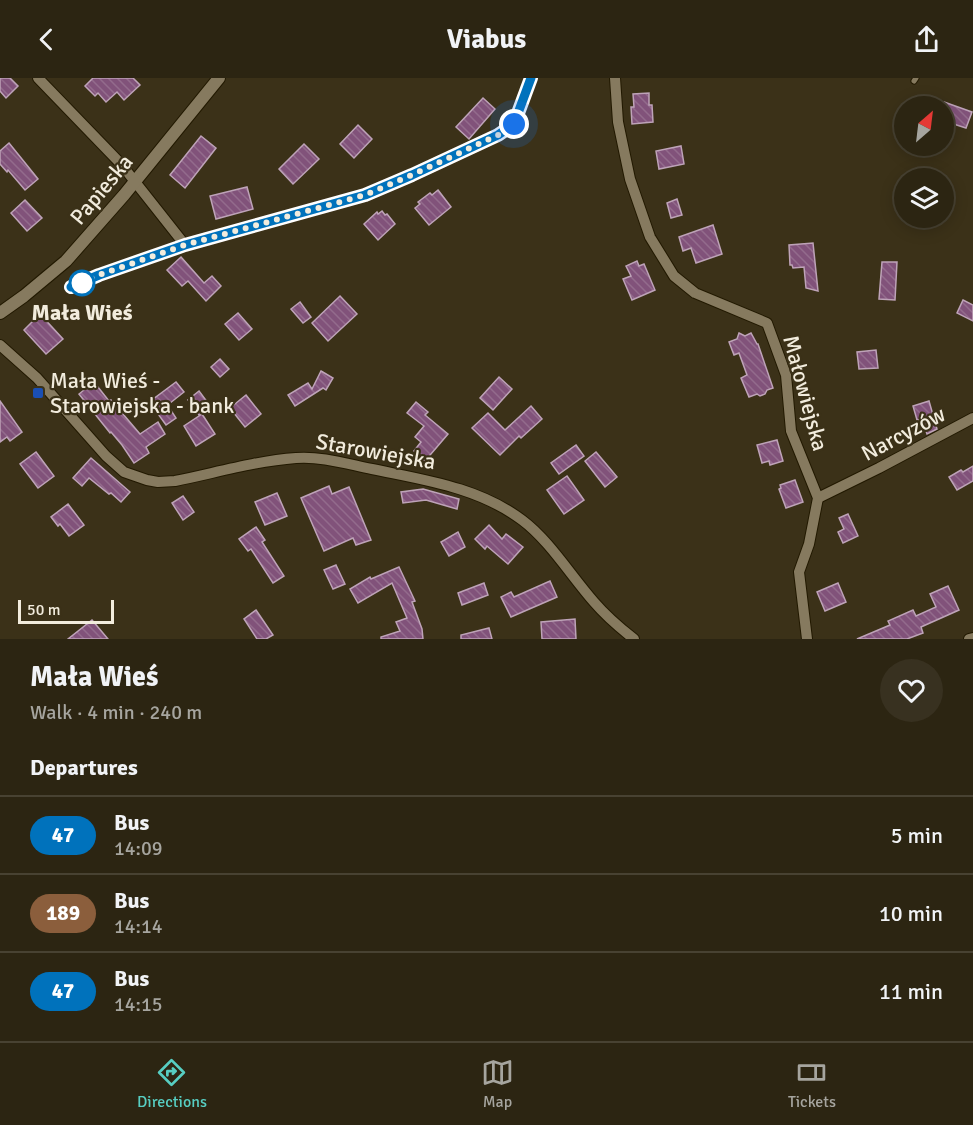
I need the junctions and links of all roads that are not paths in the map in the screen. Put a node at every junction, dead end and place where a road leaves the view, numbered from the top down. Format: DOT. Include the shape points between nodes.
graph roads {
  1 [pos="38,78"];
  2 [pos="219,78"];
  3 [pos="531,78"];
  4 [pos="615,78"];
  5 [pos="135,182"];
  6 [pos="185,245"];
  7 [pos="71,287"];
  8 [pos="0,313"];
  9 [pos="0,345"];
  10 [pos="973,418"];
  11 [pos="818,498"];
  12 [pos="633,639"];
  13 [pos="807,639"];
  1 -- 5 [label="street"];
  2 -- 5 [label="street, Papieska"];
  3 -- 6 [label="street" via="514,124 498,135 365,195"];
  4 -- 11 [label="street, Małowiejska" via="618,123 630,179 650,237 674,276 695,293 767,323 786,375 791,431"];
  5 -- 6 [label="street"];
  5 -- 8 [label="street, Papieska" via="66,261"];
  6 -- 7 [label="street"];
  9 -- 12 [label="street, Starowiejska" via="37,378 106,456 134,477 175,481 276,460 326,459 439,482 496,504 538,534 596,604"];
  10 -- 11 [label="street, Narcyzów"];
  11 -- 13 [label="street" via="799,572"];
}
